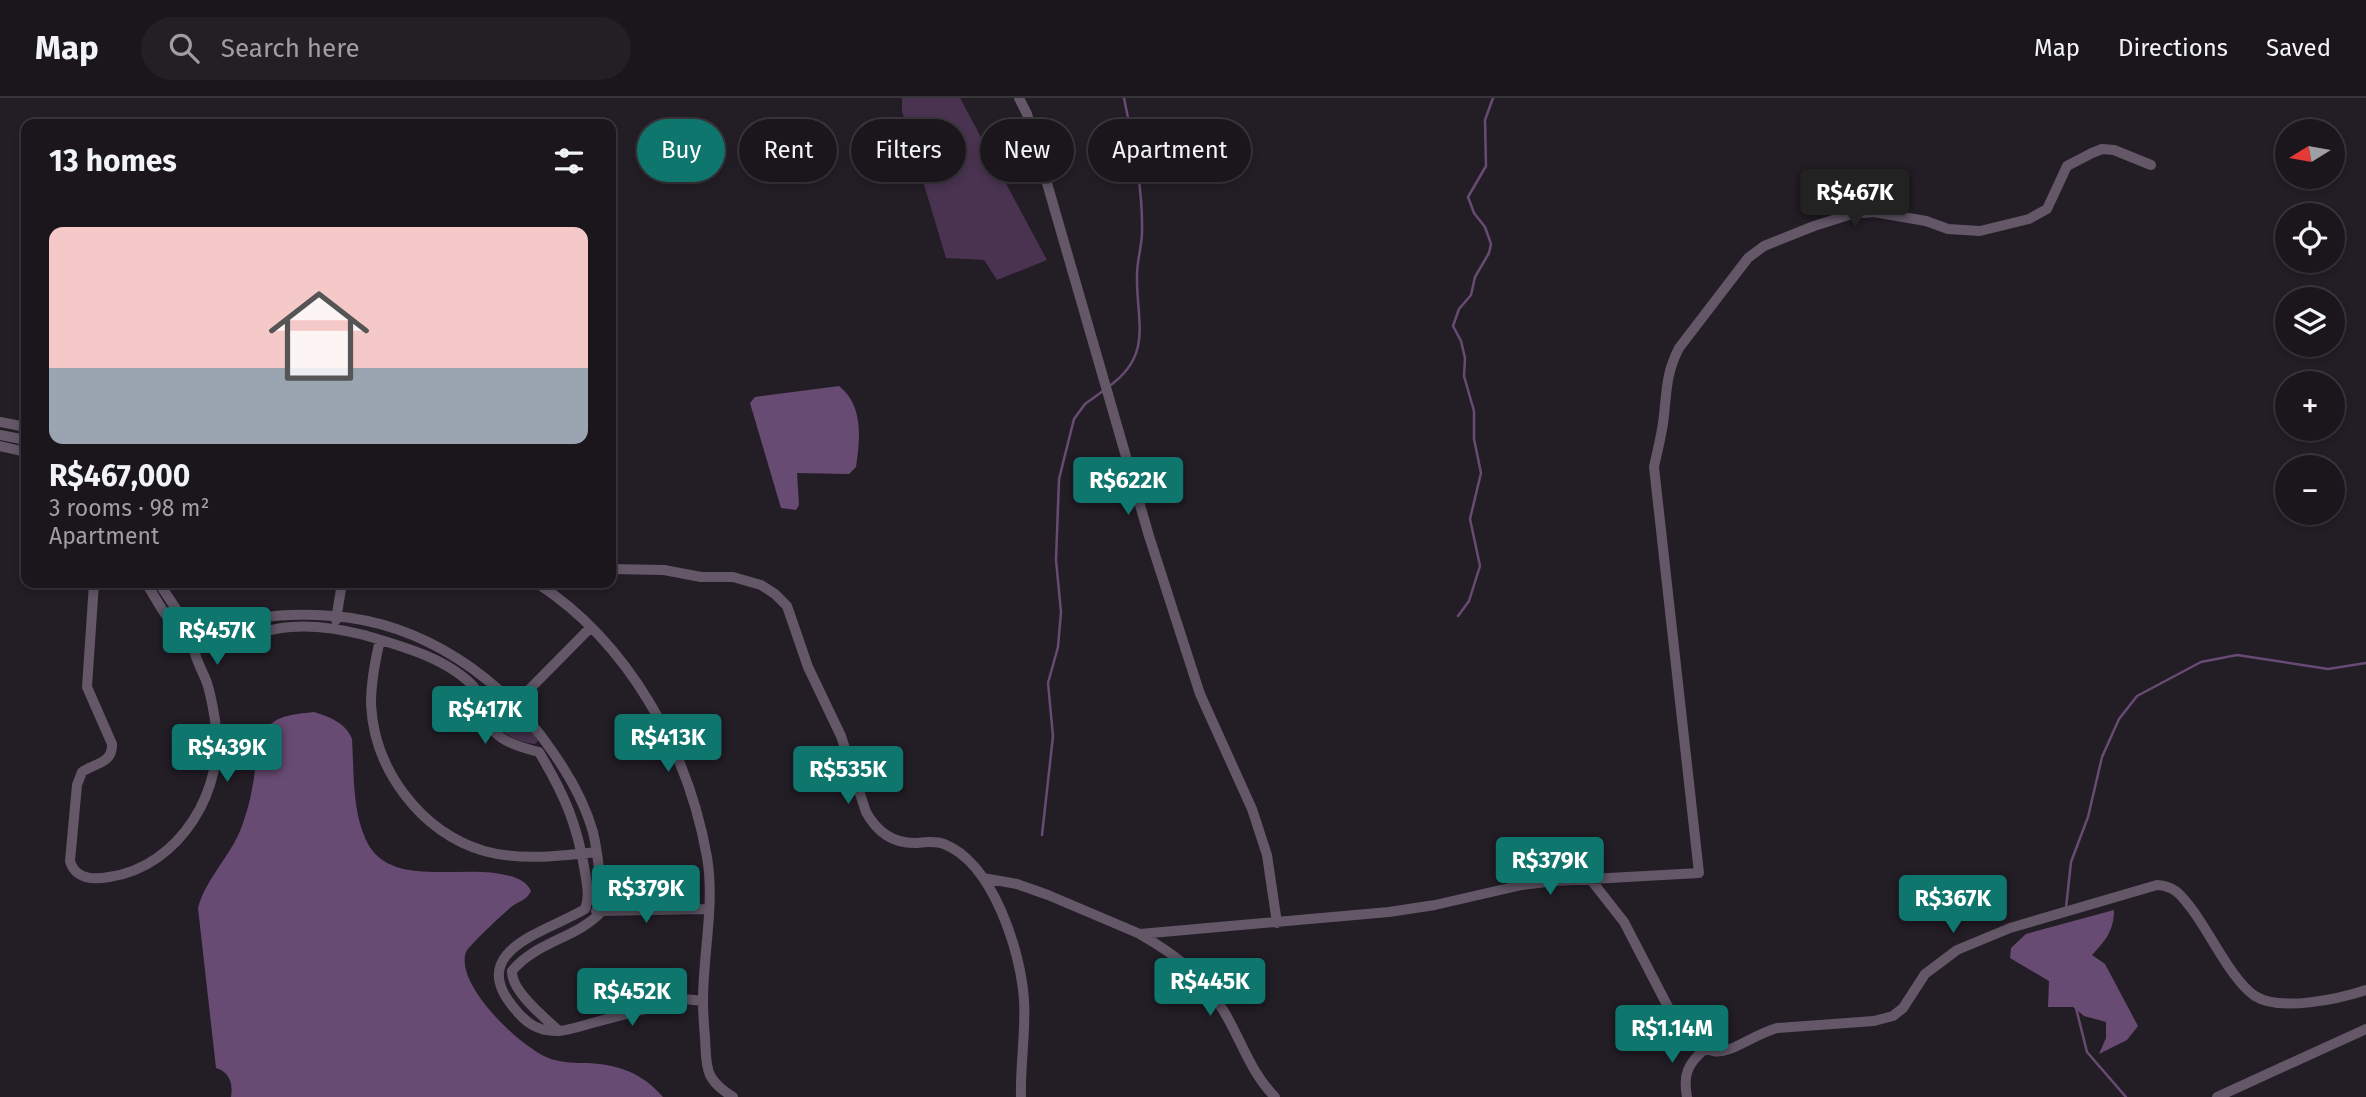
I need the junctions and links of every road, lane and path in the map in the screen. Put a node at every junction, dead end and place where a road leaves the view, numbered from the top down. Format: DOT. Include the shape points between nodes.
graph roads {
  1 [pos="1019,98"];
  2 [pos="2151,165"];
  3 [pos="0,422"];
  4 [pos="21,426"];
  5 [pos="0,435"];
  6 [pos="21,439"];
  7 [pos="0,446"];
  8 [pos="21,451"];
  9 [pos="616,569"];
  10 [pos="94,588"];
  11 [pos="149,588"];
  12 [pos="162,588"];
  13 [pos="341,588"];
  14 [pos="544,588"];
  15 [pos="337,616"];
  16 [pos="334,628"];
  17 [pos="590,628"];
  18 [pos="195,636"];
  19 [pos="380,640"];
  20 [pos="485,677"];
  21 [pos="476,689"];
  22 [pos="515,704"];
  23 [pos="543,748"];
  24 [pos="596,852"];
  25 [pos="582,853"];
  26 [pos="983,878"];
  27 [pos="1591,880"];
  28 [pos="585,909"];
  29 [pos="709,909"];
  30 [pos="602,911"];
  31 [pos="1277,923"];
  32 [pos="1140,934"];
  33 [pos="503,959"];
  34 [pos="515,967"];
  35 [pos="2366,990"];
  36 [pos="703,1001"];
  37 [pos="2366,1029"];
  38 [pos="560,1031"];
  39 [pos="1704,1050"];
  40 [pos="733,1097"];
  41 [pos="1021,1097"];
  42 [pos="1275,1097"];
  43 [pos="1687,1097"];
  44 [pos="2217,1097"];
  1 -- 31 [label="street" via="1200,694 1267,855"];
  2 -- 27 [label="street" via="2102,149 2067,166 2047,209 2029,219 1980,231 1948,229 1894,214 1852,214 1765,246 1735,273 1671,363 1654,467 1699,873"];
  3 -- 4 [label="street"];
  5 -- 6 [label="street"];
  7 -- 8 [label="street"];
  9 -- 26 [label="street" via="733,577 775,594 787,606 872,823 902,843 942,843 970,862"];
  10 -- 18 [label="street" via="87,687 112,751 109,758 79,776 70,860 75,871 87,877 122,876 148,866 190,824 206,797 218,736"];
  11 -- 18 [label="street" via="178,631"];
  12 -- 18 [label="street"];
  13 -- 15 [label="street"];
  14 -- 17 [label="street"];
  15 -- 16 [label="street"];
  15 -- 18 [label="street" via="260,617"];
  15 -- 20 [label="street" via="382,625 438,646"];
  16 -- 18 [label="street" via="292,626 208,642"];
  16 -- 19 [label="street"];
  17 -- 22 [label="street"];
  17 -- 29 [label="street" via="633,677 685,775 708,860"];
  19 -- 21 [label="street" via="432,659"];
  19 -- 25 [label="street" via="372,683 375,731 396,783 417,811 449,835 484,851 542,857"];
  20 -- 21 [label="street"];
  20 -- 22 [label="street"];
  21 -- 23 [label="street" via="492,732 513,745"];
  22 -- 23 [label="street" via="530,720"];
  23 -- 24 [label="street" via="577,794 593,831"];
  23 -- 25 [label="street" via="569,806"];
  24 -- 25 [label="street"];
  24 -- 30 [label="street"];
  25 -- 28 [label="street" via="588,892"];
  26 -- 32 [label="street" via="1048,895"];
  26 -- 41 [label="street" via="1004,918 1018,962 1024,1001"];
  27 -- 31 [label="street" via="1522,885 1435,905"];
  27 -- 39 [label="street" via="1624,922 1679,1028"];
  28 -- 30 [label="street"];
  28 -- 33 [label="street" via="515,947"];
  29 -- 30 [label="street"];
  29 -- 36 [label="street"];
  30 -- 34 [label="street" via="586,926 541,947"];
  31 -- 32 [label="street"];
  32 -- 42 [label="street" via="1166,949 1208,986 1257,1076"];
  33 -- 34 [label="street"];
  33 -- 38 [label="street" via="498,976 506,998 530,1025"];
  34 -- 38 [label="street" via="512,979 525,998"];
  35 -- 39 [label="street" via="2311,1002 2269,1002 2255,996 2241,983 2179,892 2157,885 2010,928 1957,950 1925,974 1893,1016 1777,1028 1730,1049"];
  36 -- 38 [label="street" via="684,999"];
  36 -- 40 [label="street" via="710,1075"];
  37 -- 44 [label="street"];
  39 -- 43 [label="street" via="1687,1069"];
}
